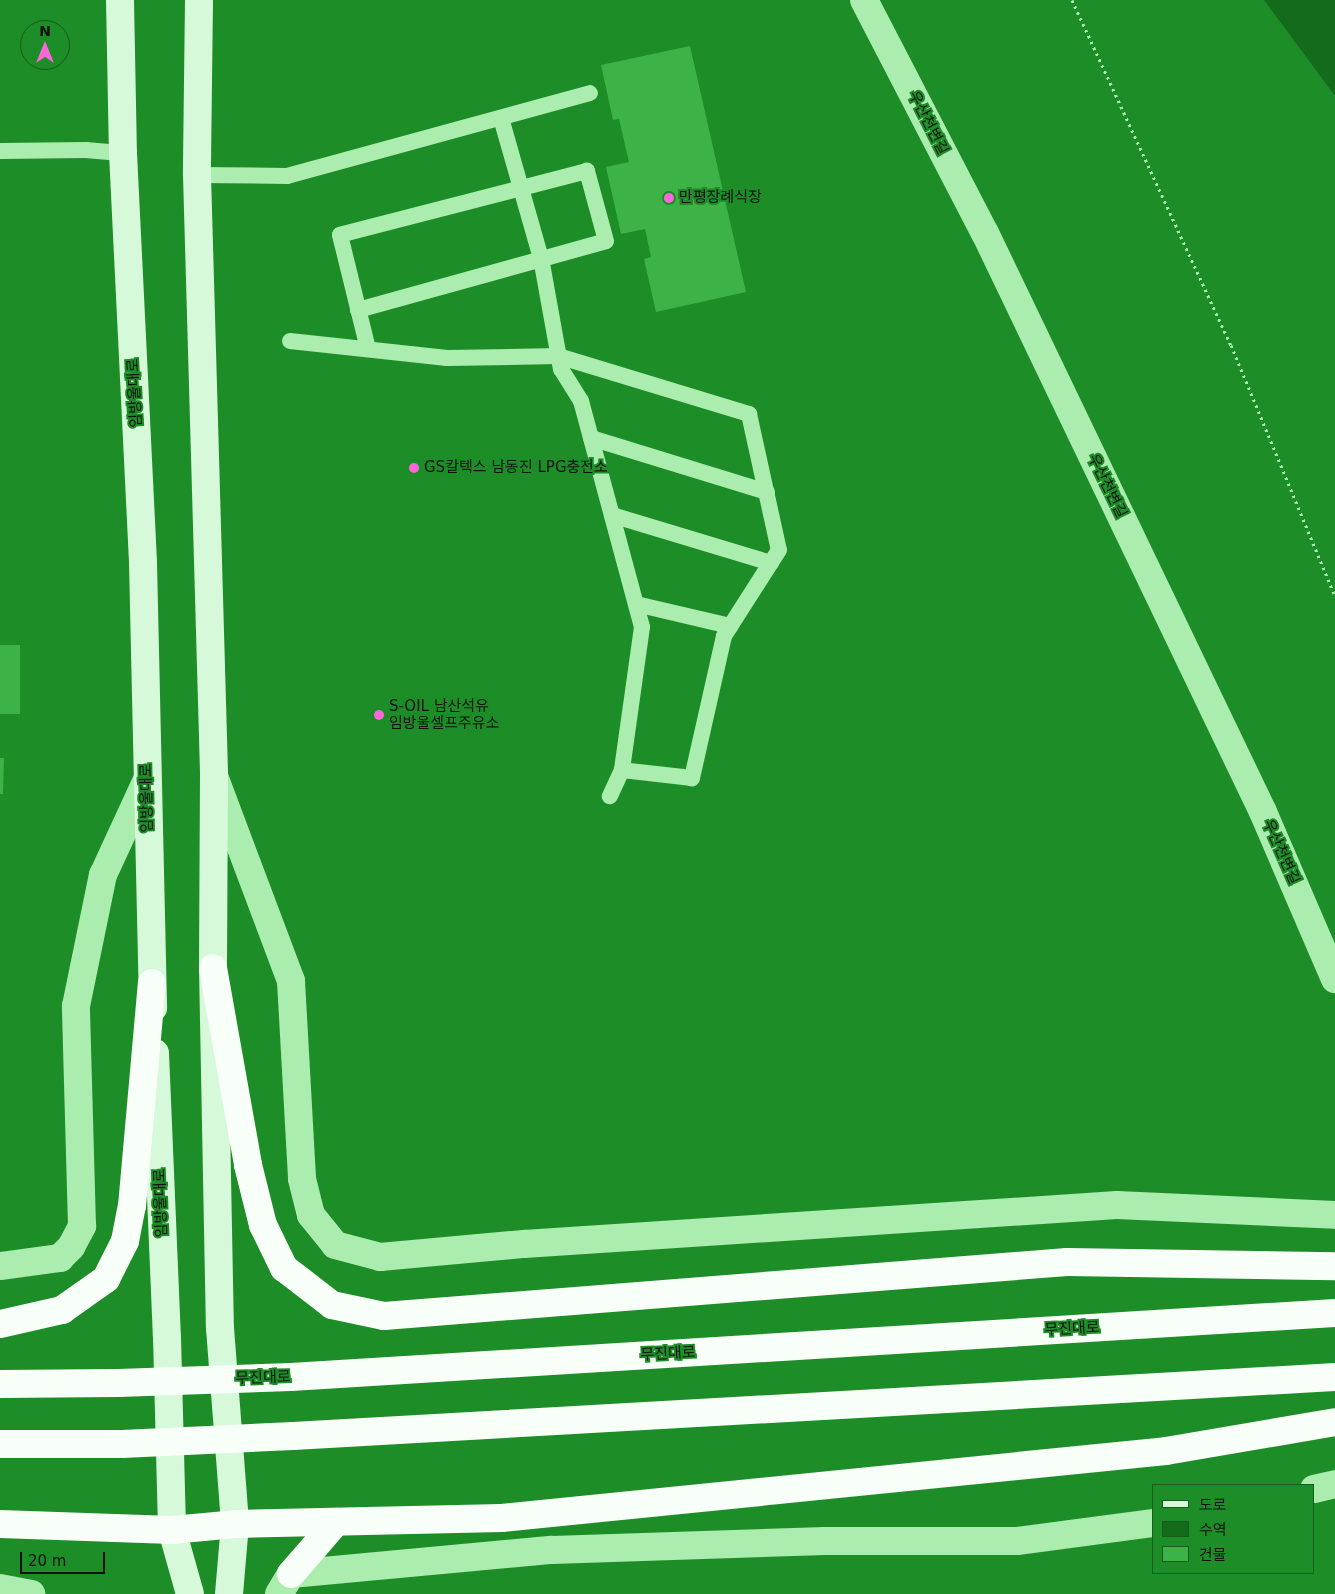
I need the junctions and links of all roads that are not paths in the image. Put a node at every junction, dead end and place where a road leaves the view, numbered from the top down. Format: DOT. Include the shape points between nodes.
graph roads {
  1 [pos="199,0"];
  2 [pos="212,0"];
  3 [pos="864,0"];
  4 [pos="118,8"];
  5 [pos="590,93"];
  6 [pos="501,118"];
  7 [pos="0,151"];
  8 [pos="123,152"];
  9 [pos="197,163"];
  10 [pos="522,188"];
  11 [pos="541,258"];
  12 [pos="358,310"];
  13 [pos="290,341"];
  14 [pos="368,350"];
  15 [pos="558,356"];
  16 [pos="591,438"];
  17 [pos="766,492"];
  18 [pos="612,515"];
  19 [pos="771,563"];
  20 [pos="636,604"];
  21 [pos="730,626"];
  22 [pos="622,770"];
  23 [pos="214,774"];
  24 [pos="146,782"];
  25 [pos="610,796"];
  26 [pos="213,968"];
  27 [pos="1335,979"];
  28 [pos="152,983"];
  29 [pos="1335,1215"];
  30 [pos="0,1266"];
  31 [pos="1335,1266"];
  32 [pos="1335,1314"];
  33 [pos="0,1324"];
  34 [pos="1335,1377"];
  35 [pos="0,1384"];
  36 [pos="1335,1422"];
  37 [pos="0,1444"];
  38 [pos="1335,1484"];
  39 [pos="1315,1489"];
  40 [pos="336,1522"];
  41 [pos="1152,1523"];
  42 [pos="0,1524"];
  43 [pos="235,1524"];
  44 [pos="172,1530"];
  45 [pos="285,1584"];
  46 [pos="0,1588"];
  47 [pos="31,1594"];
  48 [pos="190,1594"];
  49 [pos="229,1594"];
  1 -- 9 [label="main road"];
  2 -- 9 [label="street"];
  3 -- 27 [label="street, 우산천변길" via="994,251 1263,812"];
  4 -- 8 [label="main road, 임방울대로"];
  5 -- 6 [label="lane"];
  6 -- 9 [label="lane" via="287,176"];
  6 -- 10 [label="lane"];
  7 -- 8 [label="lane"];
  8 -- 24 [label="main road, 임방울대로" via="143,563"];
  9 -- 23 [label="main road"];
  10 -- 11 [label="lane"];
  10 -- 11 [label="lane" via="587,170 606,241"];
  10 -- 12 [label="lane" via="340,235"];
  11 -- 12 [label="lane"];
  11 -- 15 [label="lane"];
  12 -- 14 [label="lane"];
  13 -- 14 [label="lane"];
  14 -- 15 [label="lane" via="447,358"];
  15 -- 16 [label="lane" via="561,369 582,401"];
  15 -- 17 [label="lane" via="749,414"];
  16 -- 17 [label="lane"];
  16 -- 18 [label="lane"];
  17 -- 19 [label="lane" via="779,550"];
  18 -- 19 [label="lane"];
  18 -- 20 [label="lane"];
  19 -- 21 [label="lane"];
  20 -- 21 [label="lane"];
  20 -- 22 [label="lane" via="642,627"];
  21 -- 22 [label="lane" via="724,636 692,778"];
  22 -- 25 [label="lane"];
  23 -- 26 [label="main road"];
  23 -- 29 [label="street" via="291,981 302,1179 311,1215 335,1245 380,1257 524,1244 1117,1205"];
  24 -- 28 [label="main road, 임방울대로"];
  24 -- 30 [label="street" via="103,875 76,1006 82,1226 60,1258"];
  26 -- 31 [label="highway" via="248,1165 263,1225 284,1268 332,1305 384,1316 1067,1262"];
  26 -- 43 [label="main road" via="220,1328"];
  28 -- 33 [label="highway" via="126,1241 106,1279 62,1310"];
  28 -- 44 [label="main road, 임방울대로"];
  32 -- 35 [label="highway, 무진대로, bridge" via="291,1377"];
  34 -- 37 [label="highway, bridge" via="293,1436 122,1444"];
  36 -- 40 [label="highway" via="1166,1451 502,1518"];
  38 -- 39 [label="street"];
  40 -- 43 [label="highway"];
  40 -- 45 [label="highway"];
  41 -- 45 [label="street" via="1016,1541 825,1541 552,1550"];
  42 -- 44 [label="highway"];
  43 -- 44 [label="highway"];
  43 -- 49 [label="main road"];
  44 -- 48 [label="main road, 임방울대로"];
  46 -- 47 [label="street"];
}
